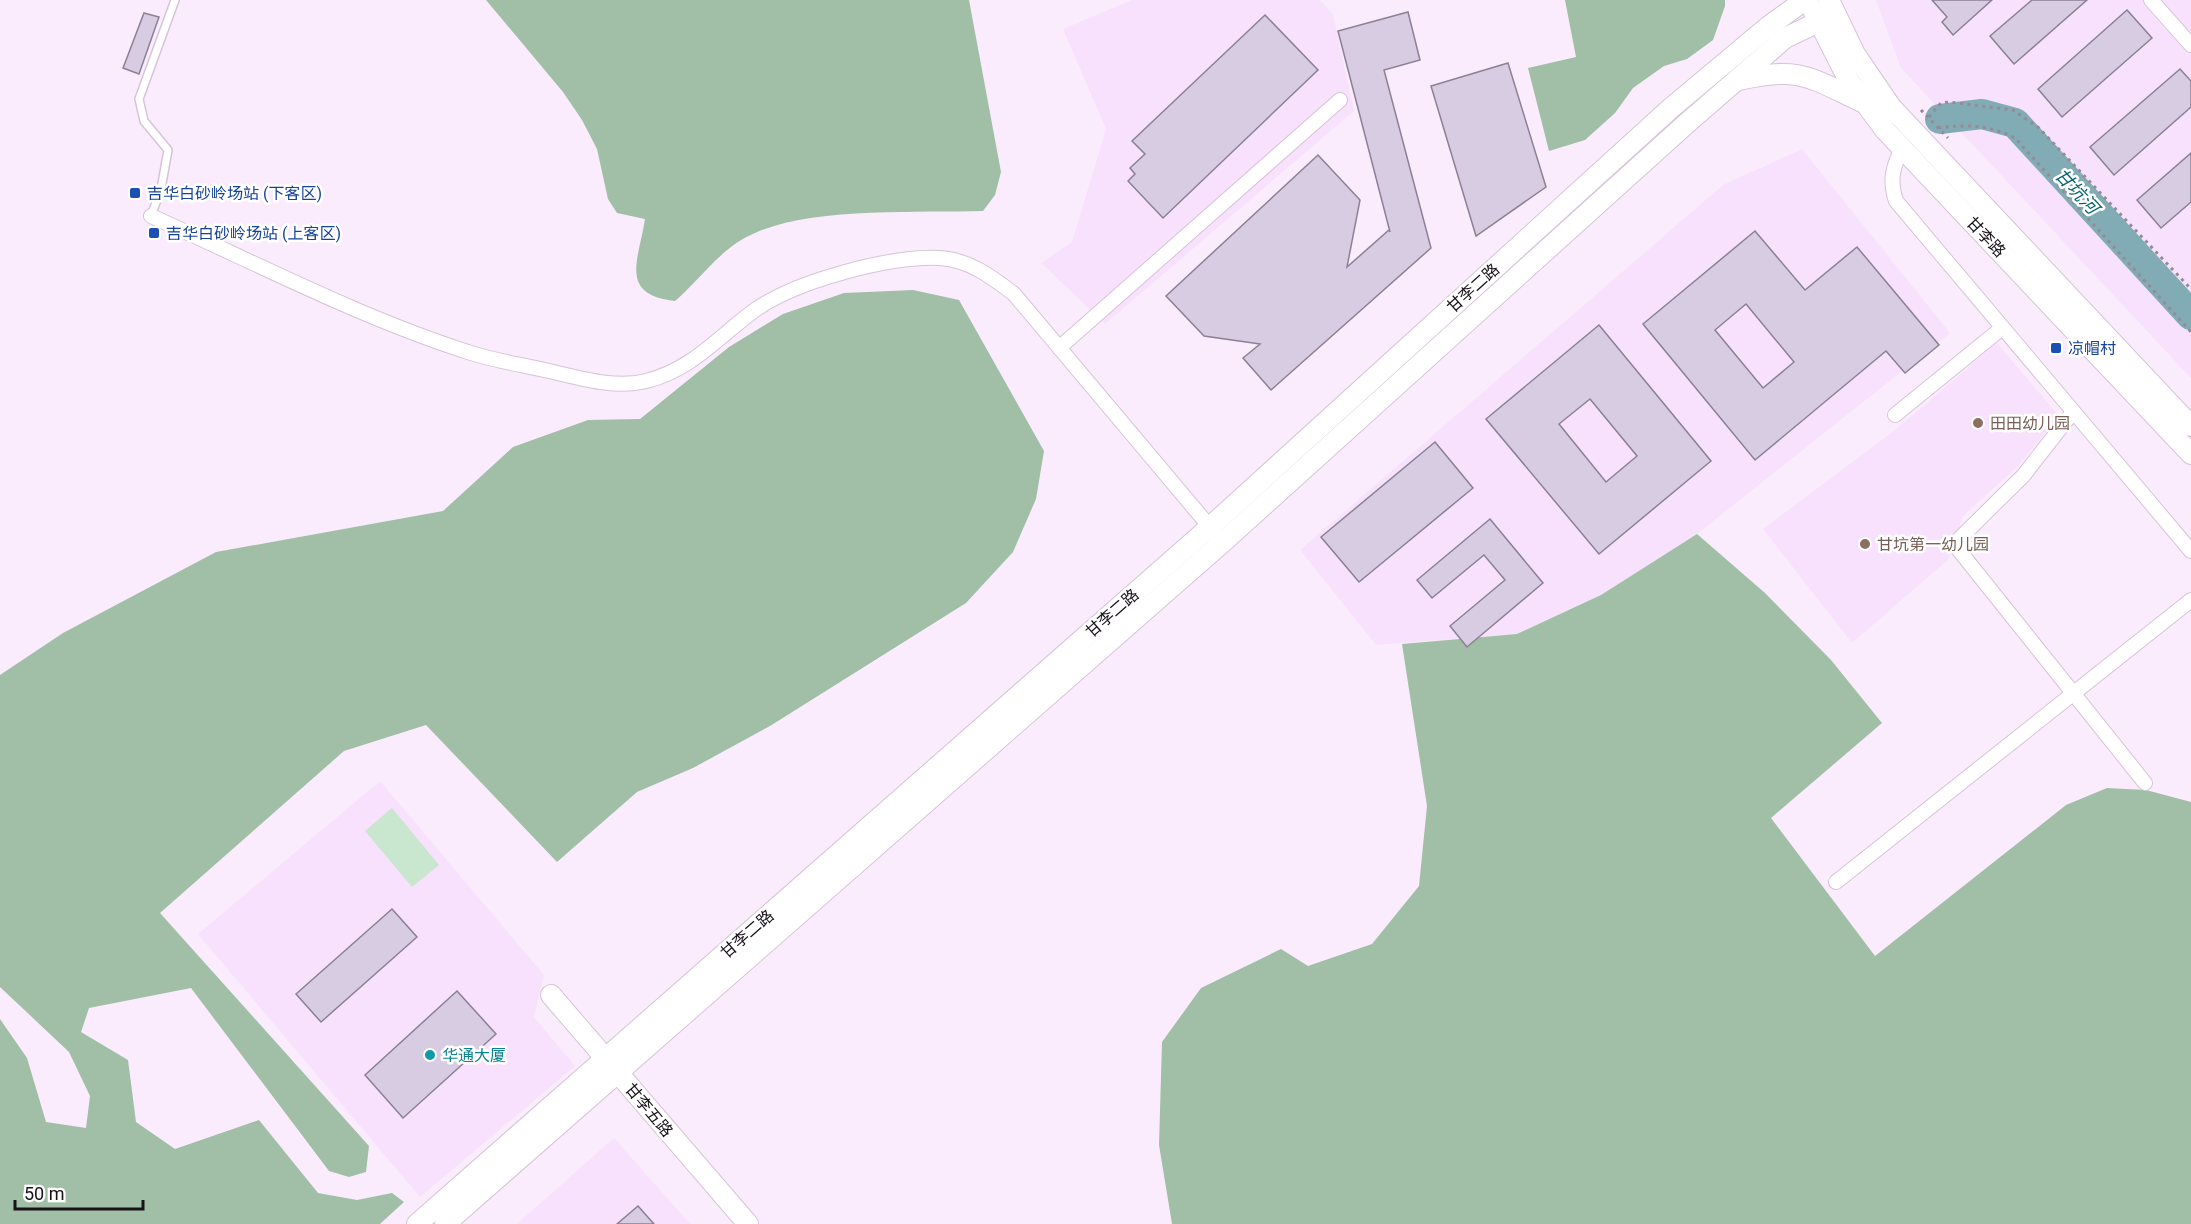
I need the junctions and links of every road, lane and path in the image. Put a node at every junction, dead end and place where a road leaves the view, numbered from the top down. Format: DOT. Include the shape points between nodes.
graph roads {
  1 [pos="175,0"];
  2 [pos="1807,0"];
  3 [pos="2151,0"];
  4 [pos="1827,11"];
  5 [pos="2191,45"];
  6 [pos="1736,81"];
  7 [pos="1340,100"];
  8 [pos="1863,103"];
  9 [pos="1929,117"];
  10 [pos="1938,128"];
  11 [pos="1902,148"];
  12 [pos="151,216"];
  13 [pos="2191,290"];
  14 [pos="2002,328"];
  15 [pos="2191,333"];
  16 [pos="1059,348"];
  17 [pos="2073,412"];
  18 [pos="1895,415"];
  19 [pos="2191,426"];
  20 [pos="2191,454"];
  21 [pos="1210,527"];
  22 [pos="1222,542"];
  23 [pos="2191,551"];
  24 [pos="2191,600"];
  25 [pos="2074,693"];
  26 [pos="2145,783"];
  27 [pos="1836,882"];
  28 [pos="551,995"];
  29 [pos="611,1065"];
  30 [pos="417,1224"];
  31 [pos="445,1224"];
  32 [pos="748,1224"];
  1 -- 12 [label="lane" via="139,99 144,121 168,150"];
  2 -- 4 [label="main road, 甘李路"];
  2 -- 21 [label="main road, 甘李二路" via="1768,26 1671,108"];
  3 -- 5 [label="street"];
  4 -- 6 [label="main road, 甘李二路" via="1785,38"];
  4 -- 8 [label="main road, 甘李路" via="1849,81"];
  4 -- 19 [label="main road, 甘李路" via="1891,107"];
  6 -- 8 [label="main road" via="1771,73 1804,74"];
  6 -- 22 [label="main road, 甘李二路"];
  7 -- 16 [label="street"];
  8 -- 11 [label="main road, 甘李路"];
  9 -- 13 [label="path" via="1941,104 1949,102 2013,110 2039,128"];
  10 -- 15 [label="path" via="1968,124 1998,129 2015,138"];
  11 -- 14 [label="street" via="1890,184 1896,201"];
  11 -- 20 [label="main road, 甘李路"];
  12 -- 16 [label="street" via="410,332 474,354 605,383 644,382 678,371 756,309 802,286 872,265 940,258 982,269 1014,294"];
  14 -- 17 [label="street"];
  14 -- 18 [label="street"];
  16 -- 21 [label="street"];
  17 -- 23 [label="street"];
  17 -- 25 [label="street" via="2023,476 1954,544"];
  21 -- 22 [label="street"];
  21 -- 29 [label="main road, 甘李二路"];
  22 -- 29 [label="main road, 甘李二路"];
  24 -- 25 [label="street"];
  25 -- 26 [label="street"];
  25 -- 27 [label="street"];
  28 -- 29 [label="main road, 甘李五路"];
  29 -- 30 [label="main road, 甘李二路"];
  29 -- 31 [label="main road, 甘李二路"];
  29 -- 32 [label="main road, 甘李五路"];
}
